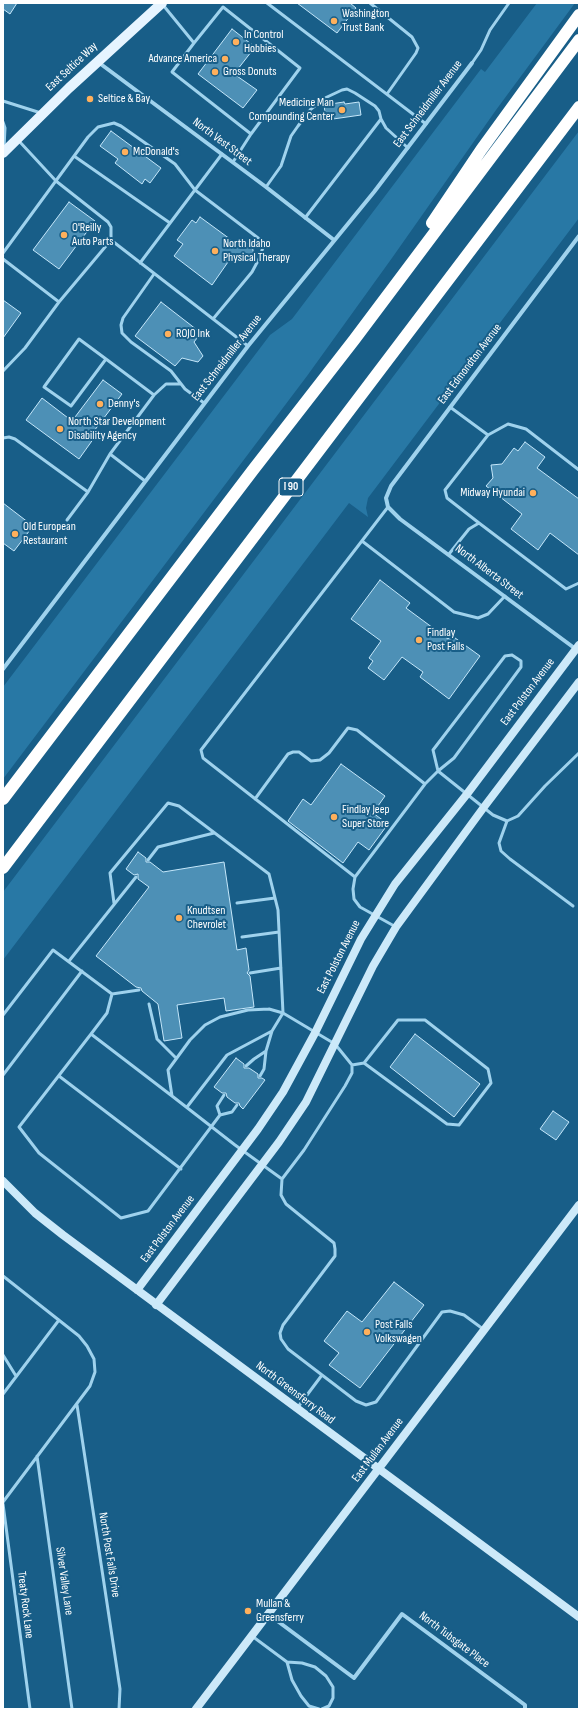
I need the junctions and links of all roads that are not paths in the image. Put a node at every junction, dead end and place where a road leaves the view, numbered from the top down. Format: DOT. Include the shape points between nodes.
graph roads {
  1 [pos="162,3"];
  2 [pos="267,3"];
  3 [pos="370,3"];
  4 [pos="509,3"];
  5 [pos="579,15"];
  6 [pos="579,40"];
  7 [pos="194,43"];
  8 [pos="97,62"];
  9 [pos="472,63"];
  10 [pos="387,94"];
  11 [pos="3,101"];
  12 [pos="579,107"];
  13 [pos="579,110"];
  14 [pos="43,113"];
  15 [pos="381,119"];
  16 [pos="3,122"];
  17 [pos="426,124"];
  18 [pos="561,131"];
  19 [pos="252,134"];
  20 [pos="17,139"];
  21 [pos="408,148"];
  22 [pos="3,152"];
  23 [pos="222,154"];
  24 [pos="74,156"];
  25 [pos="233,162"];
  26 [pos="56,181"];
  27 [pos="266,187"];
  28 [pos="195,190"];
  29 [pos="305,218"];
  30 [pos="170,223"];
  31 [pos="579,236"];
  32 [pos="111,240"];
  33 [pos="334,240"];
  34 [pos="3,253"];
  35 [pos="3,259"];
  36 [pos="140,263"];
  37 [pos="154,274"];
  38 [pos="59,302"];
  39 [pos="213,319"];
  40 [pos="354,340"];
  41 [pos="248,346"];
  42 [pos="106,359"];
  43 [pos="3,371"];
  44 [pos="180,384"];
  45 [pos="154,395"];
  46 [pos="204,403"];
  47 [pos="450,406"];
  48 [pos="488,434"];
  49 [pos="3,438"];
  50 [pos="110,454"];
  51 [pos="579,470"];
  52 [pos="145,482"];
  53 [pos="88,492"];
  54 [pos="388,507"];
  55 [pos="67,520"];
  56 [pos="479,523"];
  57 [pos="362,541"];
  58 [pos="449,554"];
  59 [pos="579,583"];
  60 [pos="505,596"];
  61 [pos="578,649"];
  62 [pos="3,669"];
  63 [pos="579,682"];
  64 [pos="579,753"];
  65 [pos="438,770"];
  66 [pos="425,784"];
  67 [pos="467,794"];
  68 [pos="3,799"];
  69 [pos="255,799"];
  70 [pos="484,807"];
  71 [pos="507,821"];
  72 [pos="214,833"];
  73 [pos="148,860"];
  74 [pos="3,868"];
  75 [pos="136,877"];
  76 [pos="355,877"];
  77 [pos="275,898"];
  78 [pos="114,903"];
  79 [pos="237,903"];
  80 [pos="574,906"];
  81 [pos="375,914"];
  82 [pos="396,927"];
  83 [pos="280,932"];
  84 [pos="242,937"];
  85 [pos="69,961"];
  86 [pos="281,968"];
  87 [pos="82,971"];
  88 [pos="250,974"];
  89 [pos="139,990"];
  90 [pos="112,994"];
  91 [pos="149,1004"];
  92 [pos="283,1013"];
  93 [pos="3,1015"];
  94 [pos="272,1032"];
  95 [pos="315,1033"];
  96 [pos="91,1034"];
  97 [pos="335,1044"];
  98 [pos="266,1051"];
  99 [pos="176,1058"];
  100 [pos="364,1063"];
  101 [pos="352,1065"];
  102 [pos="246,1066"];
  103 [pos="3,1075"];
  104 [pos="59,1076"];
  105 [pos="260,1076"];
  106 [pos="224,1095"];
  107 [pos="172,1096"];
  108 [pos="237,1105"];
  109 [pos="187,1107"];
  110 [pos="220,1115"];
  111 [pos="212,1127"];
  112 [pos="242,1150"];
  113 [pos="262,1165"];
  114 [pos="181,1169"];
  115 [pos="282,1179"];
  116 [pos="3,1180"];
  117 [pos="579,1205"];
  118 [pos="3,1276"];
  119 [pos="137,1290"];
  120 [pos="156,1304"];
  121 [pos="59,1320"];
  122 [pos="483,1329"];
  123 [pos="3,1355"];
  124 [pos="322,1375"];
  125 [pos="16,1376"];
  126 [pos="3,1394"];
  127 [pos="76,1405"];
  128 [pos="296,1409"];
  129 [pos="37,1456"];
  130 [pos="378,1470"];
  131 [pos="3,1503"];
  132 [pos="268,1614"];
  133 [pos="579,1617"];
  134 [pos="252,1636"];
  135 [pos="286,1662"];
  136 [pos="30,1709"];
  137 [pos="72,1709"];
  138 [pos="119,1709"];
  139 [pos="196,1709"];
  140 [pos="319,1709"];
  141 [pos="322,1709"];
  142 [pos="525,1709"];
  1 -- 7 [label="lane"];
  1 -- 8 [label="main road, East Seltice Way"];
  2 -- 10 [label="lane"];
  3 -- 10 [label="lane" via="412,38 418,48"];
  4 -- 9 [label="lane" via="490,30"];
  5 -- 40 [label="highway" via="481,150"];
  6 -- 40 [label="highway"];
  7 -- 19 [label="lane" via="172,72"];
  7 -- 19 [label="lane" via="223,7 300,68"];
  8 -- 14 [label="main road, East Seltice Way"];
  8 -- 23 [label="street, North Vest Street"];
  9 -- 17 [label="street, East Schneidmiller Avenue"];
  10 -- 17 [label="lane"];
  11 -- 14 [label="lane"];
  12 -- 18 [label="highway, I 90"];
  13 -- 18 [label="highway"];
  14 -- 20 [label="main road, East Seltice Way"];
  15 -- 21 [label="lane" via="386,128"];
  15 -- 27 [label="lane" via="375,106 347,89 325,98 312,109 291,136 281,166"];
  15 -- 29 [label="lane"];
  16 -- 22 [label="lane"];
  17 -- 21 [label="street, East Schneidmiller Avenue"];
  18 -- 74 [label="highway, I 90"];
  19 -- 25 [label="lane"];
  20 -- 22 [label="main road, East Seltice Way"];
  20 -- 26 [label="lane"];
  21 -- 33 [label="street, East Schneidmiller Avenue"];
  23 -- 25 [label="street, North Vest Street"];
  23 -- 28 [label="lane"];
  24 -- 26 [label="lane"];
  24 -- 28 [label="lane" via="98,126 114,123 175,164"];
  24 -- 30 [label="lane"];
  25 -- 27 [label="street, North Vest Street"];
  26 -- 32 [label="lane" via="108,222 111,227"];
  26 -- 34 [label="lane"];
  27 -- 29 [label="street, North Vest Street"];
  28 -- 30 [label="lane"];
  28 -- 39 [label="lane" via="262,241 263,247 252,272"];
  29 -- 33 [label="street, North Vest Street"];
  30 -- 36 [label="lane"];
  31 -- 47 [label="street, East Edmondton Avenue"];
  32 -- 36 [label="lane"];
  32 -- 38 [label="lane"];
  33 -- 41 [label="street, East Schneidmiller Avenue"];
  35 -- 38 [label="lane"];
  36 -- 37 [label="lane"];
  37 -- 39 [label="lane"];
  37 -- 44 [label="lane" via="123,318 122,333 130,342 171,371"];
  38 -- 43 [label="lane" via="25,348"];
  39 -- 41 [label="lane"];
  40 -- 68 [label="highway"];
  41 -- 46 [label="street, East Schneidmiller Avenue"];
  42 -- 42 [label="lane" via="79,339 44,387 71,406"];
  42 -- 45 [label="lane"];
  44 -- 45 [label="lane" via="166,384"];
  44 -- 46 [label="lane"];
  45 -- 50 [label="lane"];
  46 -- 52 [label="street, East Schneidmiller Avenue"];
  47 -- 48 [label="lane"];
  47 -- 54 [label="street, East Edmondton Avenue" via="391,486 386,498"];
  48 -- 51 [label="lane" via="508,424 526,429"];
  48 -- 56 [label="lane" via="445,490 447,498"];
  49 -- 53 [label="lane" via="15,439"];
  50 -- 52 [label="lane"];
  50 -- 53 [label="lane"];
  52 -- 62 [label="street, East Schneidmiller Avenue"];
  53 -- 55 [label="lane"];
  54 -- 57 [label="lane"];
  54 -- 58 [label="street, North Alberta Street" via="400,519"];
  56 -- 58 [label="lane" via="468,529"];
  56 -- 59 [label="lane" via="566,588"];
  57 -- 60 [label="lane" via="454,612 478,618 488,614"];
  57 -- 69 [label="lane" via="201,750 203,758"];
  58 -- 60 [label="street, North Alberta Street"];
  60 -- 61 [label="street, North Alberta Street"];
  61 -- 67 [label="street, East Polston Avenue"];
  63 -- 70 [label="street"];
  64 -- 71 [label="lane" via="518,816"];
  65 -- 65 [label="lane" via="454,758 522,667 521,661 512,655 505,656 434,750"];
  65 -- 66 [label="lane"];
  65 -- 67 [label="lane"];
  66 -- 69 [label="lane" via="357,730 348,728 329,753 320,760 311,761 299,752 288,754"];
  66 -- 76 [label="lane"];
  67 -- 70 [label="lane"];
  67 -- 81 [label="street, East Polston Avenue" via="395,884"];
  69 -- 76 [label="lane"];
  70 -- 71 [label="lane" via="493,815"];
  70 -- 82 [label="street"];
  71 -- 80 [label="lane" via="498,843 502,851"];
  72 -- 73 [label="lane" via="158,847"];
  72 -- 77 [label="lane" via="269,874"];
  72 -- 78 [label="lane" via="179,806 168,803 110,873"];
  75 -- 78 [label="lane"];
  76 -- 81 [label="lane" via="354,898 360,907"];
  77 -- 79 [label="lane"];
  77 -- 83 [label="lane"];
  78 -- 85 [label="lane"];
  81 -- 82 [label="lane"];
  81 -- 95 [label="street, East Polston Avenue"];
  82 -- 97 [label="street" via="373,966"];
  83 -- 84 [label="lane"];
  83 -- 86 [label="lane"];
  85 -- 87 [label="lane"];
  85 -- 93 [label="lane" via="53,950"];
  86 -- 88 [label="lane"];
  86 -- 92 [label="lane"];
  87 -- 90 [label="lane"];
  87 -- 103 [label="lane"];
  89 -- 90 [label="lane"];
  90 -- 96 [label="lane" via="107,1013"];
  91 -- 99 [label="lane" via="156,1039"];
  92 -- 94 [label="lane"];
  92 -- 95 [label="lane"];
  92 -- 99 [label="lane" via="270,1009 248,1010 220,1017 205,1025"];
  94 -- 98 [label="lane"];
  94 -- 109 [label="lane" via="227,1055"];
  95 -- 97 [label="lane"];
  95 -- 112 [label="street, East Polston Avenue" via="283,1092"];
  96 -- 104 [label="lane"];
  96 -- 107 [label="lane"];
  97 -- 101 [label="lane"];
  97 -- 113 [label="street" via="306,1102"];
  98 -- 102 [label="lane"];
  98 -- 105 [label="lane" via="264,1069"];
  99 -- 107 [label="lane" via="168,1070"];
  100 -- 100 [label="lane" via="447,1124 459,1125 491,1083 488,1069 425,1020 398,1020"];
  100 -- 101 [label="lane"];
  101 -- 115 [label="lane" via="352,1074 345,1086"];
  104 -- 114 [label="lane"];
  104 -- 114 [label="lane" via="19,1127 39,1152 121,1218 148,1211"];
  106 -- 110 [label="lane" via="217,1106"];
  107 -- 109 [label="lane"];
  108 -- 110 [label="lane" via="232,1112"];
  109 -- 111 [label="lane"];
  110 -- 111 [label="lane"];
  111 -- 112 [label="lane"];
  111 -- 114 [label="lane"];
  112 -- 113 [label="lane"];
  112 -- 119 [label="street, East Polston Avenue"];
  113 -- 115 [label="lane"];
  113 -- 120 [label="street"];
  115 -- 124 [label="lane" via="282,1195 286,1204 334,1243 335,1256 280,1333 288,1349"];
  116 -- 119 [label="street, North Greensferry Road" via="35,1213"];
  117 -- 122 [label="street, East Mullan Avenue"];
  118 -- 121 [label="lane"];
  119 -- 120 [label="street, North Greensferry Road"];
  120 -- 128 [label="street, North Greensferry Road"];
  121 -- 125 [label="lane"];
  121 -- 127 [label="lane" via="79,1336 94,1359 95,1372 90,1386"];
  122 -- 124 [label="lane" via="464,1315 450,1311 442,1312 376,1402 366,1405 356,1401"];
  122 -- 130 [label="street, East Mullan Avenue"];
  123 -- 125 [label="lane"];
  124 -- 128 [label="lane"];
  125 -- 126 [label="lane"];
  127 -- 129 [label="lane"];
  127 -- 138 [label="lane, North Post Falls Drive" via="120,1689"];
  128 -- 130 [label="street, North Greensferry Road"];
  129 -- 131 [label="lane"];
  129 -- 137 [label="lane, Silver Valley Lane"];
  130 -- 132 [label="street, East Mullan Avenue"];
  130 -- 133 [label="street, North Greensferry Road"];
  131 -- 136 [label="lane, Treaty Rock Lane"];
  132 -- 134 [label="street, East Mullan Avenue"];
  132 -- 142 [label="street, North Tubsgate Place" via="354,1678 402,1614 525,1705"];
  134 -- 135 [label="lane"];
  134 -- 139 [label="street, East Mullan Avenue"];
  135 -- 140 [label="lane" via="300,1696 309,1706"];
  135 -- 141 [label="lane" via="315,1667 326,1676 333,1688 333,1698 329,1706"];
}
